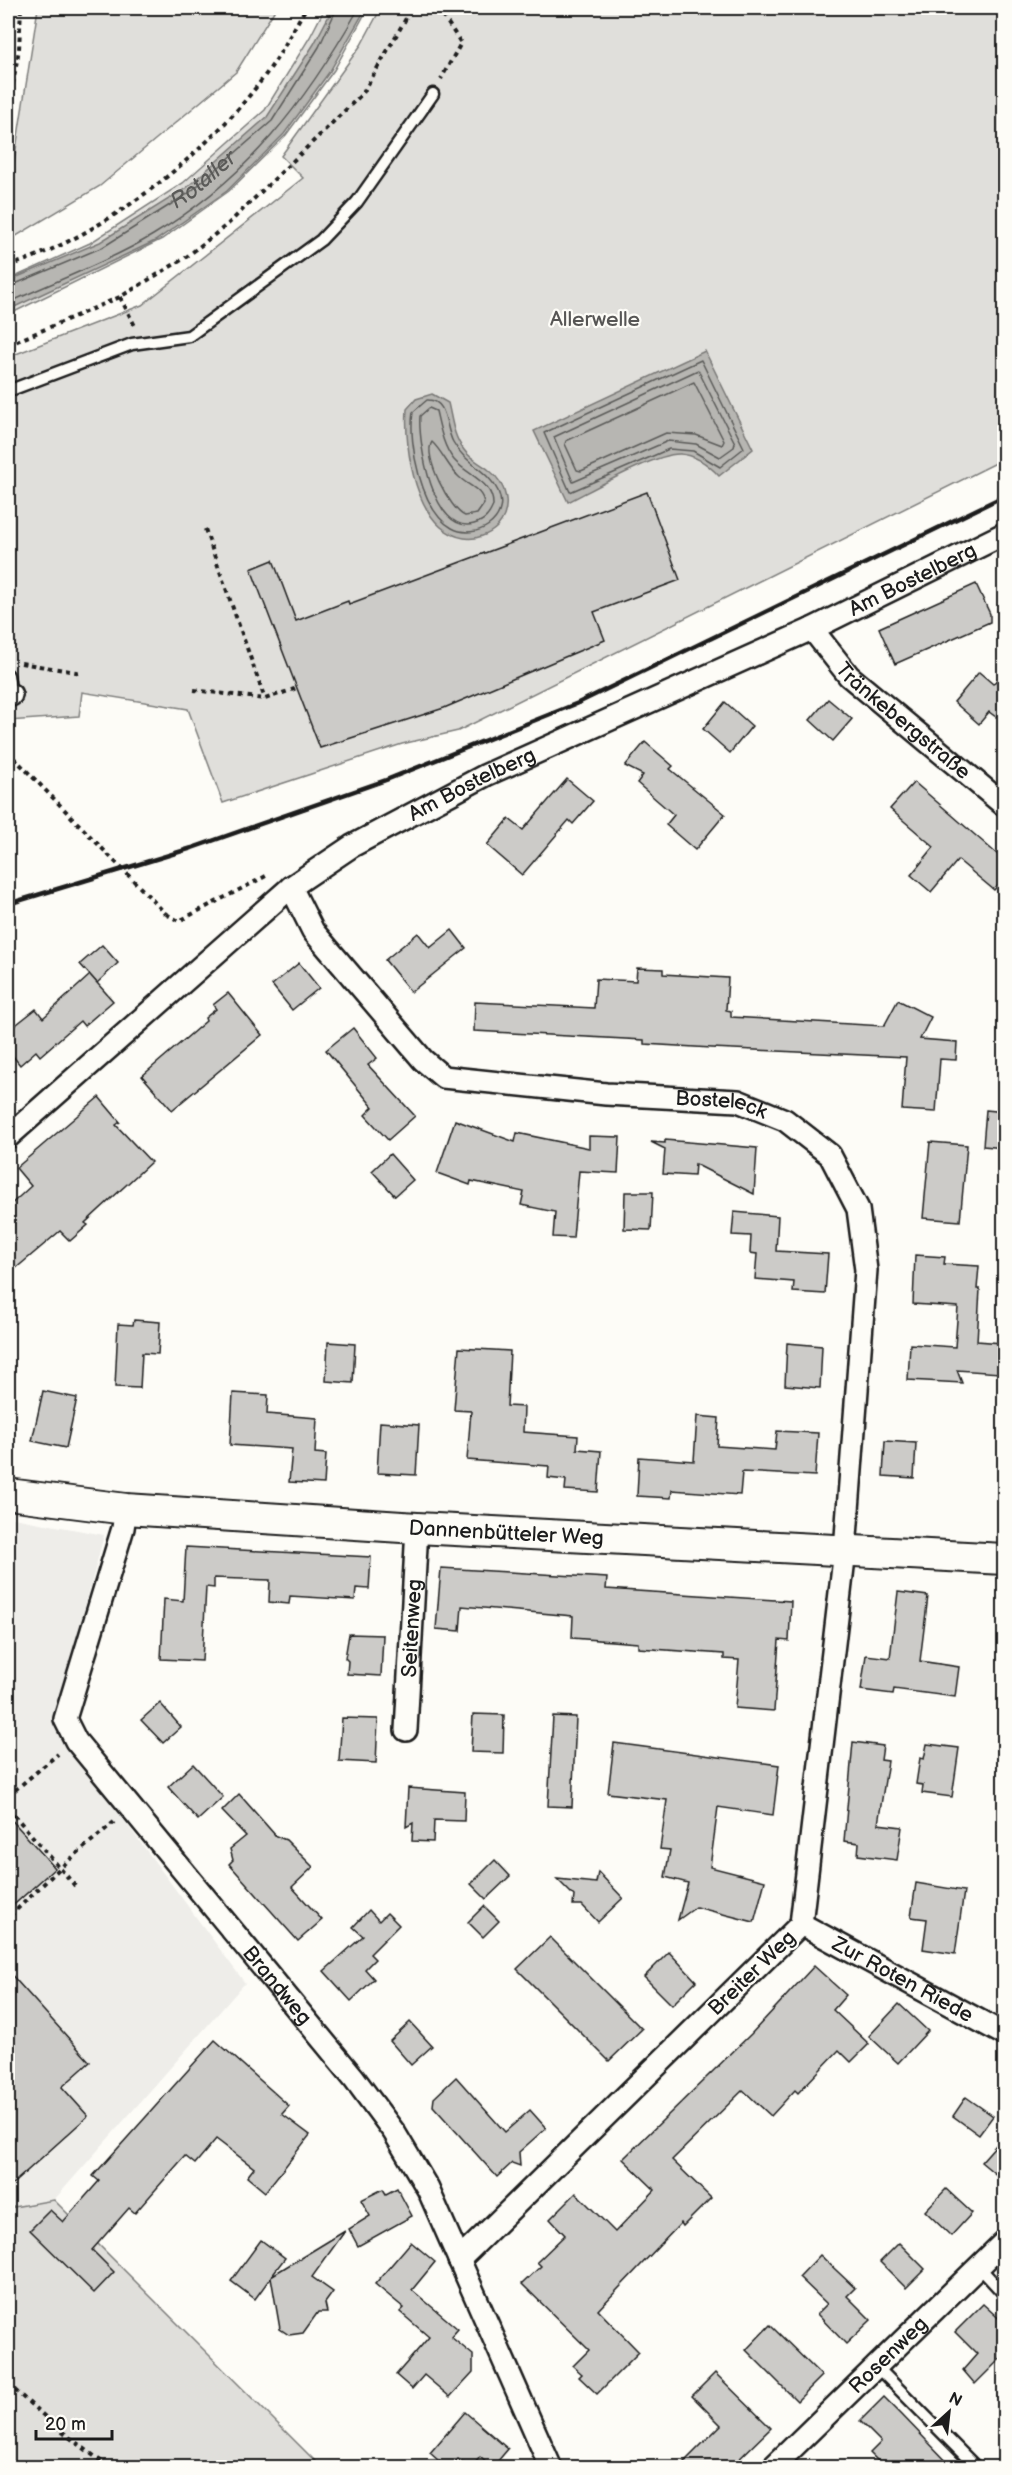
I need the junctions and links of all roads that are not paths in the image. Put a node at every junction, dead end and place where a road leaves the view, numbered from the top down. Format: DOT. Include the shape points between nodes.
graph roads {
  1 [pos="433,94"];
  2 [pos="8,391"];
  3 [pos="1005,534"];
  4 [pos="812,628"];
  5 [pos="1005,805"];
  6 [pos="291,887"];
  7 [pos="8,1137"];
  8 [pos="8,1494"];
  9 [pos="126,1509"];
  10 [pos="417,1528"];
  11 [pos="845,1550"];
  12 [pos="1005,1559"];
  13 [pos="406,1730"];
  14 [pos="801,1924"];
  15 [pos="1005,2034"];
  16 [pos="1005,2242"];
  17 [pos="459,2260"];
  18 [pos="980,2268"];
  19 [pos="1005,2294"];
  20 [pos="877,2367"];
  21 [pos="781,2465"];
  22 [pos="551,2468"];
  23 [pos="977,2468"];
  1 -- 2 [label="lane" via="357,202 321,240 189,336 143,340"];
  3 -- 4 [label="street, Am Bostelberg"];
  4 -- 5 [label="street, Tränkebergstraße" via="849,676"];
  4 -- 6 [label="street, Am Bostelberg" via="486,775 352,846"];
  6 -- 7 [label="street, Am Bostelberg"];
  6 -- 11 [label="street, Bosteleck" via="313,931 423,1060 443,1077 606,1094 738,1101 785,1120 830,1155 858,1209 866,1269"];
  8 -- 9 [label="street, Dannenbütteler Weg"];
  9 -- 10 [label="street, Dannenbütteler Weg"];
  9 -- 17 [label="street, Brandweg" via="65,1719 76,1742 394,2132 428,2189"];
  10 -- 11 [label="street, Dannenbütteler Weg"];
  10 -- 13 [label="street, Seitenweg"];
  11 -- 12 [label="street, Dannenbütteler Weg"];
  11 -- 14 [label="street, Breiter Weg"];
  14 -- 15 [label="street, Zur Roten Riede"];
  14 -- 17 [label="street, Breiter Weg"];
  16 -- 18 [label="street, Rosenweg"];
  17 -- 22 [label="street, Brandweg"];
  18 -- 19 [label="lane"];
  18 -- 20 [label="street, Rosenweg"];
  20 -- 21 [label="street, Rosenweg"];
  20 -- 23 [label="lane"];
}
